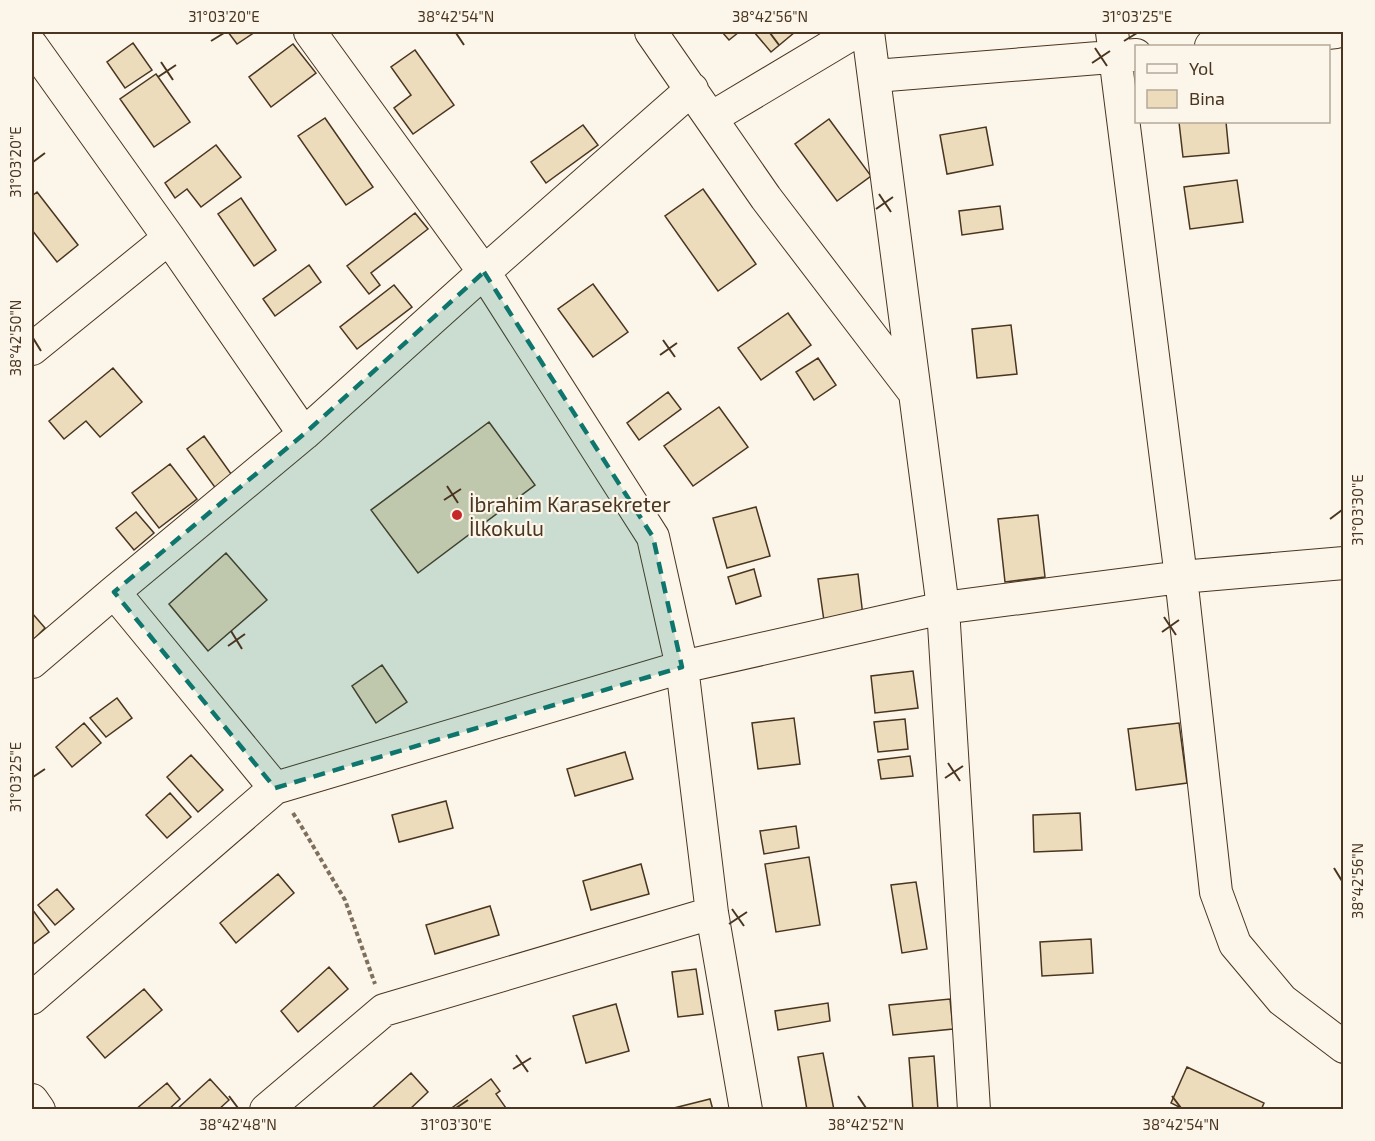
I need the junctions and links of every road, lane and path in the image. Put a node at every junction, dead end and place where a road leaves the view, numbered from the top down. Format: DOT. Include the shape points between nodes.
graph roads {
  1 [pos="310,32"];
  2 [pos="651,32"];
  3 [pos="855,32"];
  4 [pos="868,32"];
  5 [pos="1336,32"];
  6 [pos="1220,45"];
  7 [pos="1122,48"];
  8 [pos="35,59"];
  9 [pos="874,76"];
  10 [pos="693,89"];
  11 [pos="711,118"];
  12 [pos="170,238"];
  13 [pos="484,272"];
  14 [pos="32,349"];
  15 [pos="916,394"];
  16 [pos="304,434"];
  17 [pos="1344,563"];
  18 [pos="1181,577"];
  19 [pos="114,591"];
  20 [pos="943,608"];
  21 [pos="32,662"];
  22 [pos="682,667"];
  23 [pos="275,788"];
  24 [pos="712,913"];
  25 [pos="32,998"];
  26 [pos="384,1010"];
  27 [pos="1344,1047"];
  28 [pos="32,1100"];
  29 [pos="39,1110"];
  30 [pos="266,1110"];
  31 [pos="746,1110"];
  32 [pos="974,1110"];
  1 -- 13 [label="street"];
  2 -- 10 [label="street"];
  3 -- 11 [label="street"];
  4 -- 9 [label="street"];
  5 -- 6 [label="street"];
  7 -- 9 [label="street"];
  7 -- 18 [label="street"];
  8 -- 12 [label="street"];
  9 -- 15 [label="street"];
  10 -- 11 [label="street"];
  10 -- 13 [label="street"];
  11 -- 15 [label="street" via="766,198"];
  12 -- 14 [label="street"];
  12 -- 16 [label="street"];
  13 -- 16 [label="street"];
  13 -- 22 [label="street" via="653,537"];
  15 -- 20 [label="street"];
  16 -- 19 [label="street"];
  17 -- 18 [label="street"];
  18 -- 20 [label="street"];
  18 -- 27 [label="street" via="1216,892 1235,944 1282,1000"];
  19 -- 21 [label="street"];
  19 -- 23 [label="street"];
  20 -- 22 [label="street"];
  20 -- 32 [label="street"];
  22 -- 23 [label="street"];
  22 -- 24 [label="street"];
  23 -- 25 [label="street"];
  23 -- 26 [label="path" via="345,900"];
  24 -- 26 [label="street"];
  24 -- 31 [label="street"];
  26 -- 30 [label="street"];
  28 -- 29 [label="street"];
}
